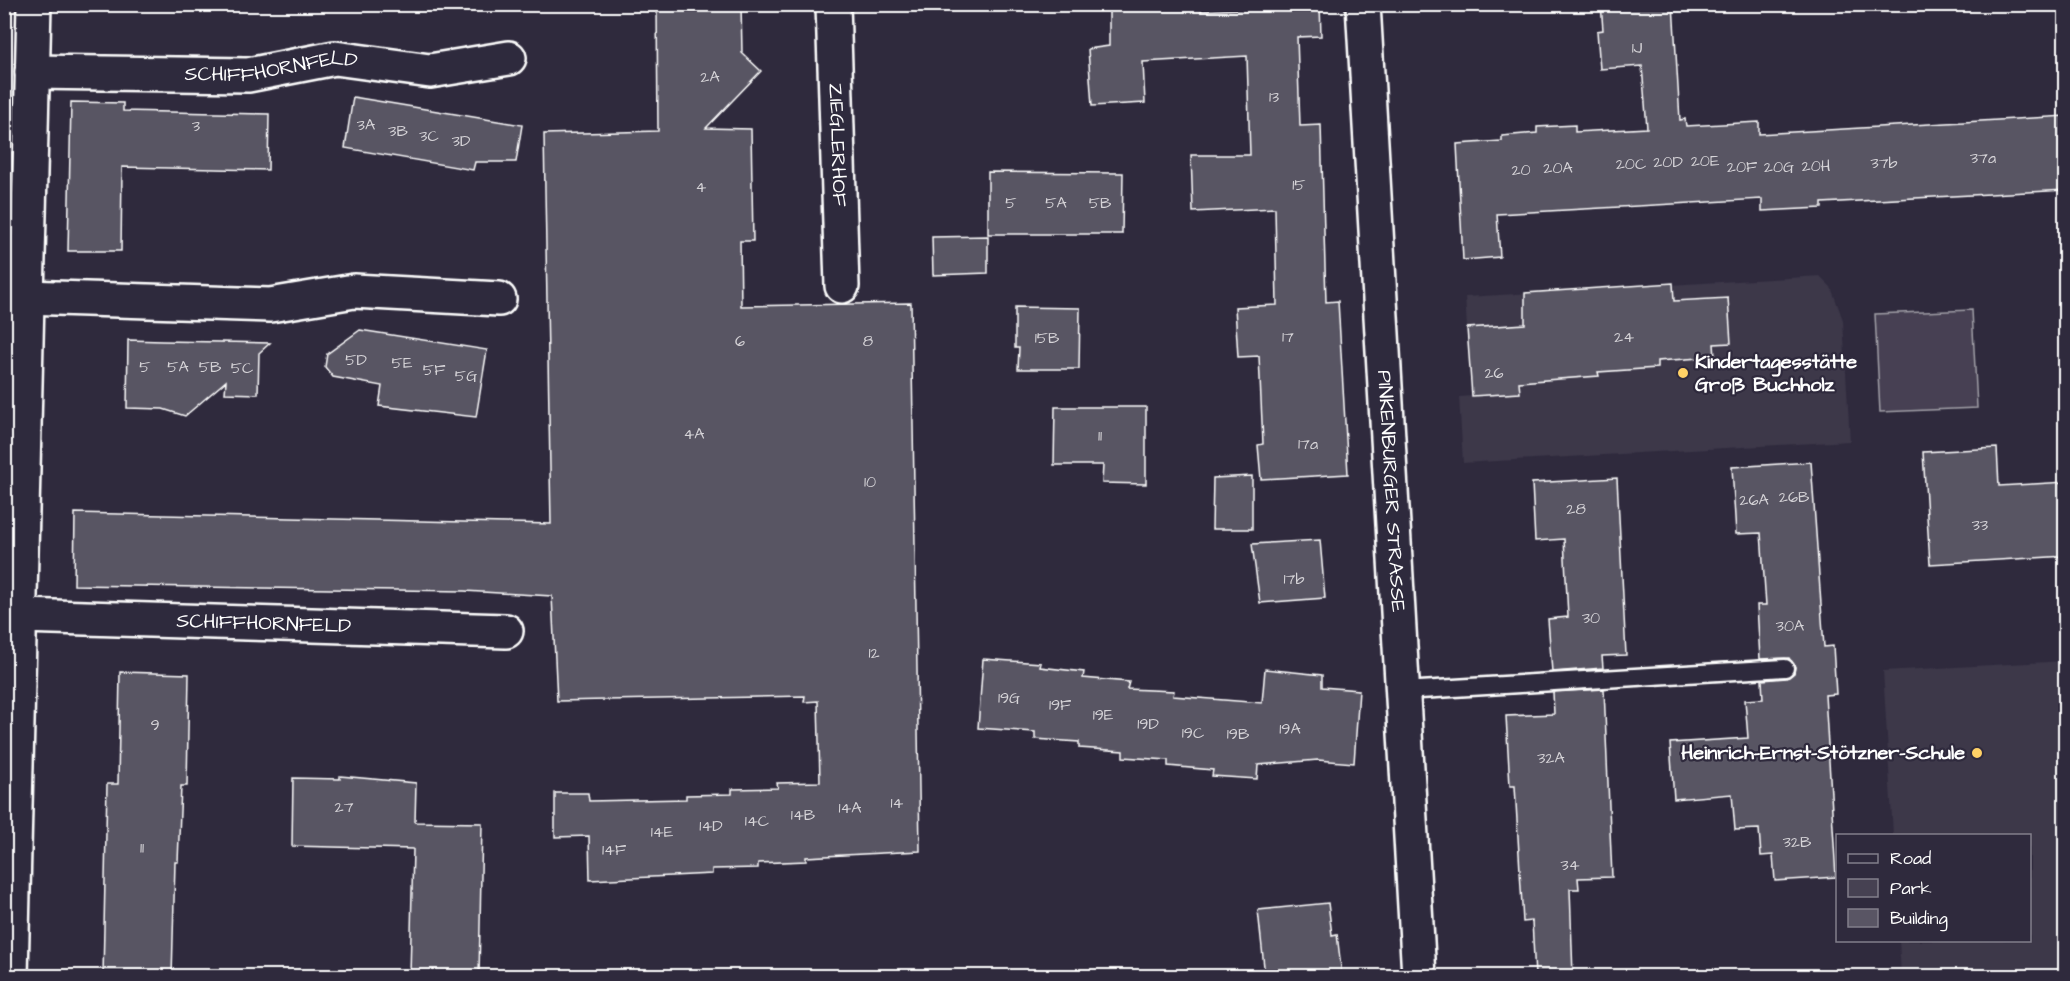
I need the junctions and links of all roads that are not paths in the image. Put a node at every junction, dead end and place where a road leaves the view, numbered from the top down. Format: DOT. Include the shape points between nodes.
graph roads {
  1 [pos="34,4"];
  2 [pos="833,4"];
  3 [pos="1363,4"];
  4 [pos="509,58"];
  5 [pos="32,72"];
  6 [pos="842,286"];
  7 [pos="25,297"];
  8 [pos="499,299"];
  9 [pos="21,616"];
  10 [pos="506,632"];
  11 [pos="1785,668"];
  12 [pos="1403,691"];
  13 [pos="11,976"];
  14 [pos="1419,976"];
  1 -- 5 [label="street"];
  2 -- 6 [label="street, ZIEGLERHOF"];
  3 -- 12 [label="street, PINKENBURGER STRASSE"];
  4 -- 5 [label="street, SCHIFFHORNFELD" via="430,71 335,58 248,75"];
  5 -- 7 [label="street"];
  7 -- 8 [label="street" via="270,305 354,291"];
  7 -- 9 [label="street"];
  9 -- 10 [label="street, SCHIFFHORNFELD"];
  9 -- 13 [label="street"];
  11 -- 12 [label="lane"];
  12 -- 14 [label="street, PINKENBURGER STRASSE"];
}
